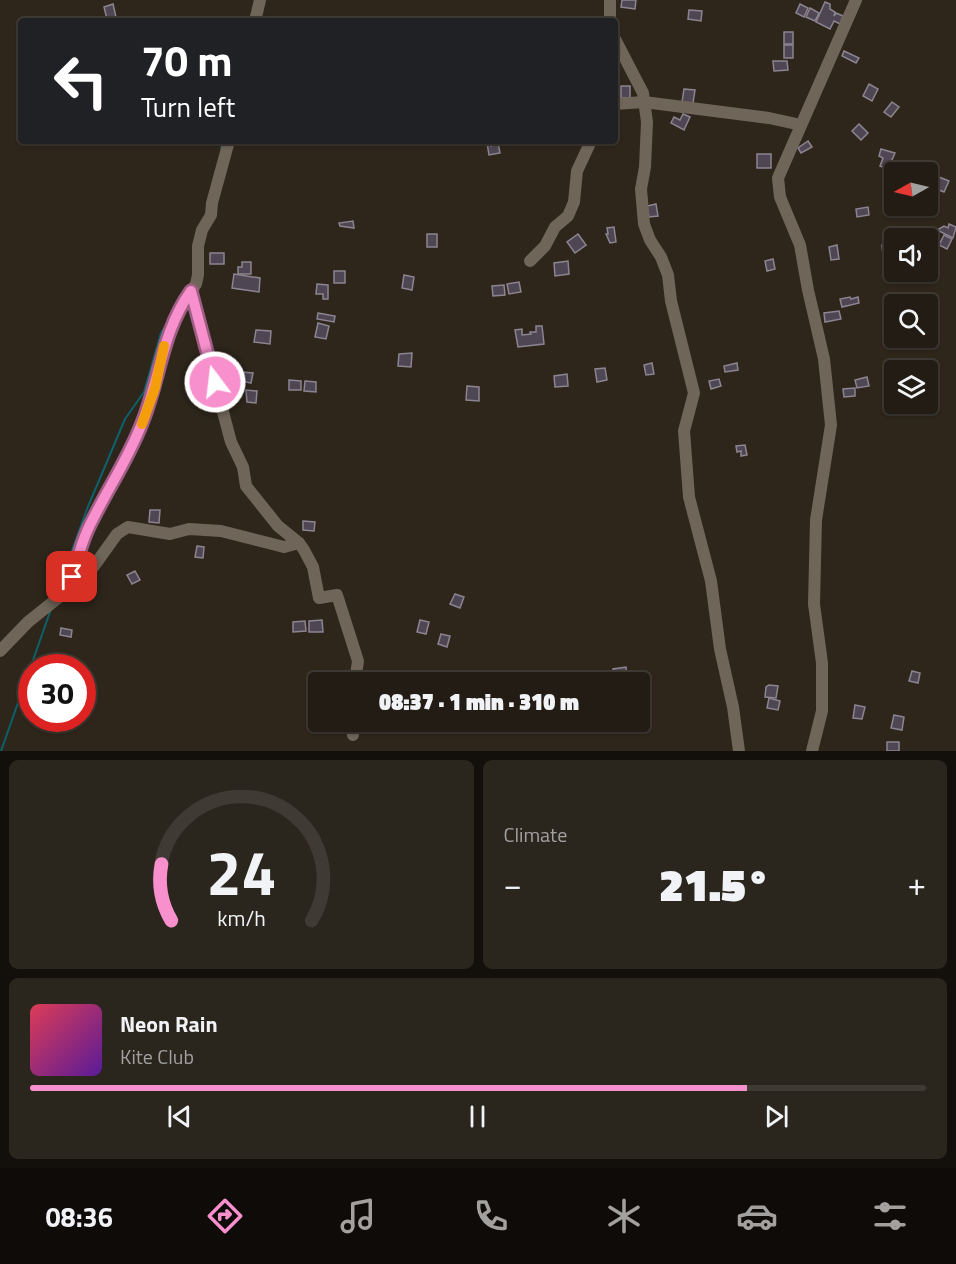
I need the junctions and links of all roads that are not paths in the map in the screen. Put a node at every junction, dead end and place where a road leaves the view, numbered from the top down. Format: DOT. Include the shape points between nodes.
graph roads {
  1 [pos="260,0"];
  2 [pos="610,0"];
  3 [pos="856,0"];
  4 [pos="256,18"];
  5 [pos="610,18"];
  6 [pos="618,45"];
  7 [pos="644,102"];
  8 [pos="618,104"];
  9 [pos="801,125"];
  10 [pos="228,144"];
  11 [pos="590,144"];
  12 [pos="530,261"];
  13 [pos="191,291"];
  14 [pos="300,543"];
  15 [pos="63,594"];
  16 [pos="0,651"];
  17 [pos="356,672"];
  18 [pos="353,732"];
  19 [pos="353,735"];
  20 [pos="739,751"];
  21 [pos="812,751"];
  1 -- 4 [label="street"];
  2 -- 5 [label="street"];
  3 -- 9 [label="street"];
  6 -- 7 [label="street"];
  7 -- 8 [label="street"];
  7 -- 9 [label="street"];
  7 -- 20 [label="street" via="648,122 640,189 644,224 668,276 694,393 684,431 689,497 711,581"];
  9 -- 21 [label="street" via="778,178 778,189 800,245 824,359 831,425 816,520 814,604 822,663 822,711"];
  10 -- 13 [label="street" via="211,216 202,230 198,275"];
  11 -- 12 [label="street" via="577,171 574,202 568,216"];
  13 -- 14 [label="street" via="246,486 278,526"];
  13 -- 15 [label="street" via="165,342 142,426 87,531"];
  14 -- 15 [label="street" via="284,547 222,531 189,529 170,534 128,527 117,534 79,587"];
  14 -- 17 [label="street" via="313,567 319,598 337,595 358,661"];
  15 -- 16 [label="street"];
  18 -- 19 [label="street"];
}
